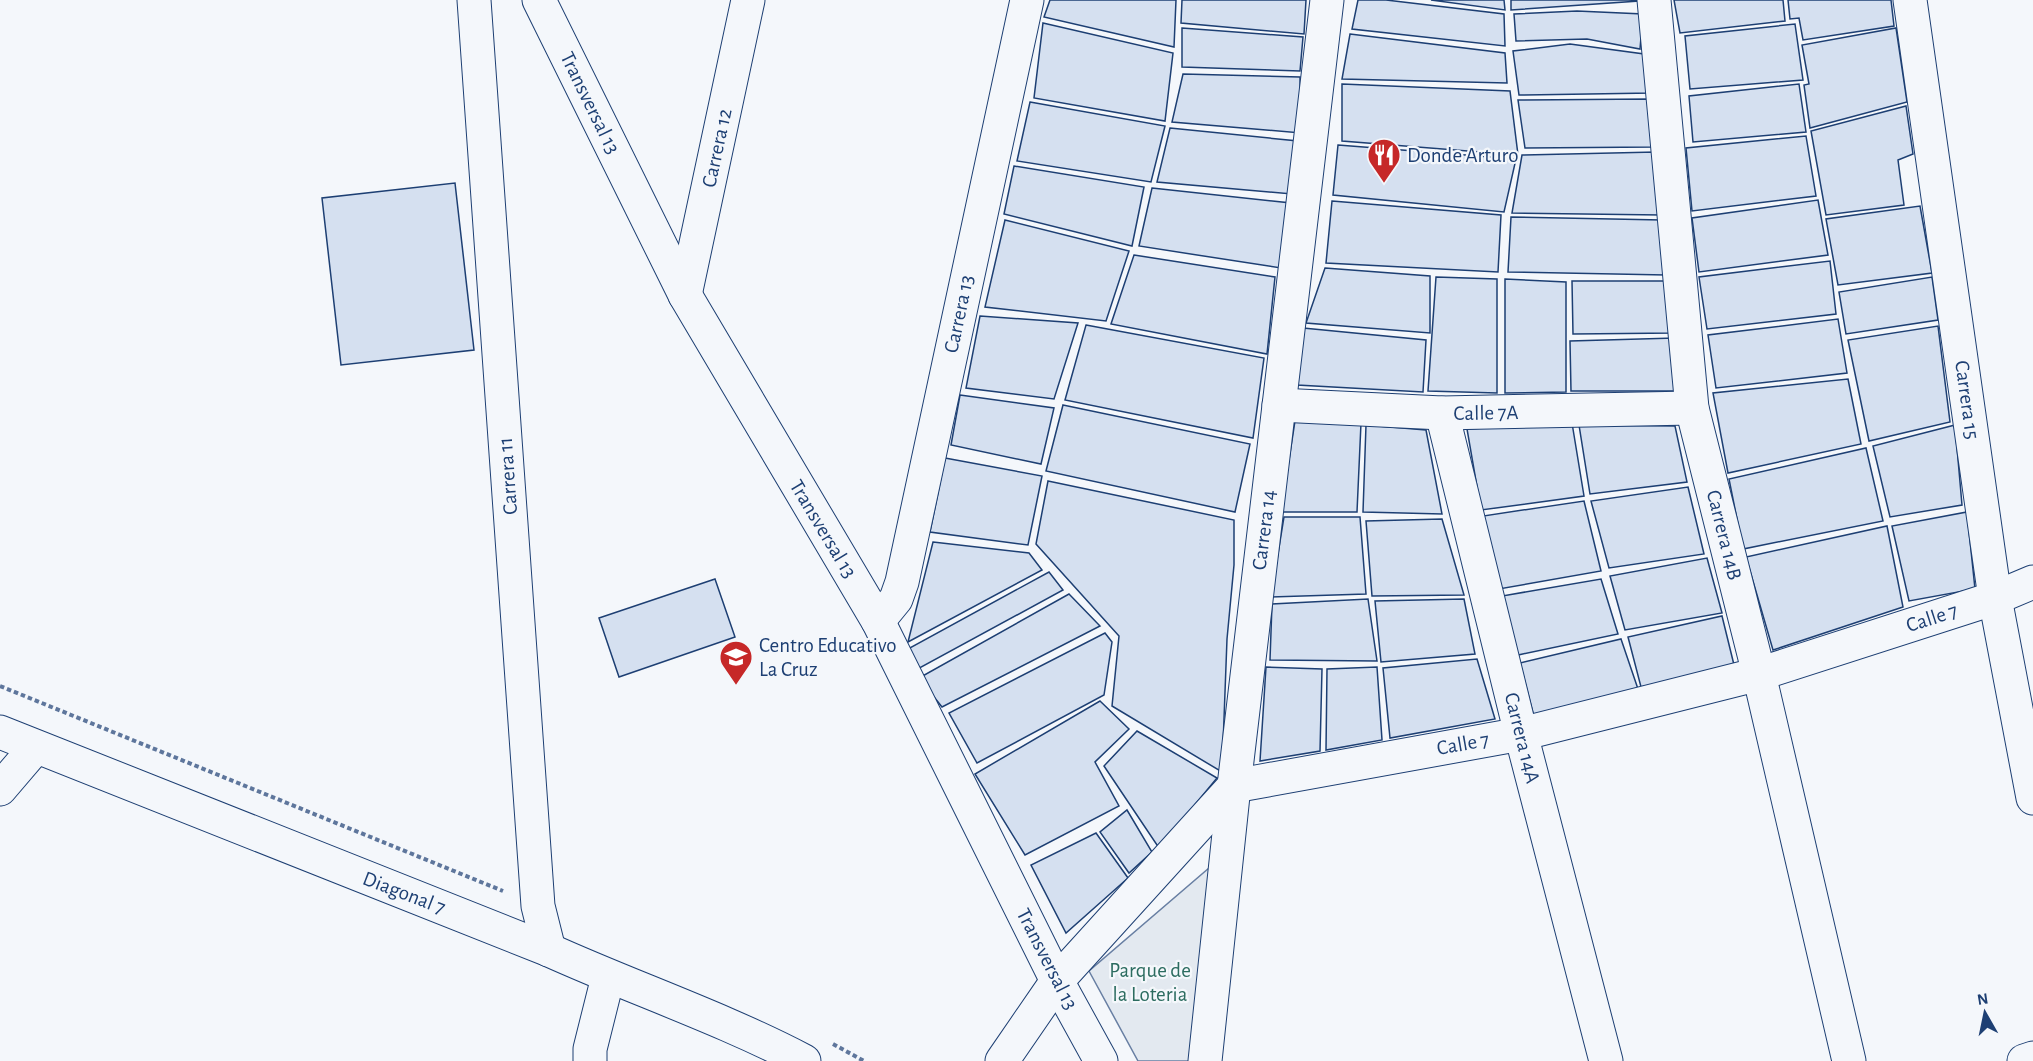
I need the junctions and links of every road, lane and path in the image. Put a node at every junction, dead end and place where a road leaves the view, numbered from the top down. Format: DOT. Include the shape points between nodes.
graph roads {
  1 [pos="474,0"];
  2 [pos="539,0"];
  3 [pos="748,0"];
  4 [pos="1027,0"];
  5 [pos="1328,0"];
  6 [pos="1654,0"];
  7 [pos="1910,0"];
  8 [pos="685,295"];
  9 [pos="1279,405"];
  10 [pos="1692,408"];
  11 [pos="1442,413"];
  12 [pos="2033,582"];
  13 [pos="1995,598"];
  14 [pos="878,621"];
  15 [pos="1759,674"];
  16 [pos="0,732"];
  17 [pos="1521,734"];
  18 [pos="35,748"];
  19 [pos="1234,786"];
  20 [pos="0,789"];
  21 [pos="2033,798"];
  22 [pos="549,950"];
  23 [pos="608,977"];
  24 [pos="1057,981"];
  25 [pos="2033,1058"];
  26 [pos="590,1061"];
  27 [pos="804,1061"];
  28 [pos="1002,1061"];
  29 [pos="1101,1061"];
  30 [pos="1205,1061"];
  31 [pos="1606,1061"];
  32 [pos="1849,1061"];
  33 [pos="2024,1061"];
  1 -- 22 [label="main road, Carrera 11" via="538,906"];
  2 -- 8 [label="main road, Transversal 13"];
  3 -- 8 [label="main road, Carrera 12"];
  4 -- 14 [label="main road, Carrera 13" via="902,582 896,599"];
  5 -- 9 [label="main road, Carrera 14"];
  6 -- 10 [label="main road, Carrera 14B"];
  7 -- 13 [label="main road, Carrera 15"];
  8 -- 14 [label="main road, Transversal 13"];
  9 -- 11 [label="main road, Calle 7A"];
  9 -- 19 [label="main road, Carrera 14"];
  10 -- 11 [label="main road, Calle 7A"];
  10 -- 15 [label="main road, Carrera 14B"];
  11 -- 17 [label="main road, Carrera 14A"];
  12 -- 13 [label="main road, Calle 7"];
  13 -- 15 [label="main road, Calle 7"];
  13 -- 21 [label="main road, Carrera 15"];
  14 -- 24 [label="main road, Transversal 13"];
  15 -- 17 [label="main road, Calle 7"];
  15 -- 32 [label="main road, Carrera 14B"];
  16 -- 18 [label="main road, Diagonal 7"];
  17 -- 19 [label="main road, Calle 7"];
  17 -- 31 [label="main road, Carrera 14A"];
  18 -- 20 [label="main road"];
  18 -- 22 [label="main road, Diagonal 7"];
  19 -- 24 [label="main road"];
  19 -- 30 [label="main road, Carrera 14"];
  22 -- 23 [label="main road, Diagonal 7"];
  23 -- 26 [label="main road"];
  23 -- 27 [label="main road, Diagonal 7"];
  24 -- 28 [label="main road"];
  24 -- 29 [label="main road, Transversal 13"];
  25 -- 33 [label="main road"];
}
